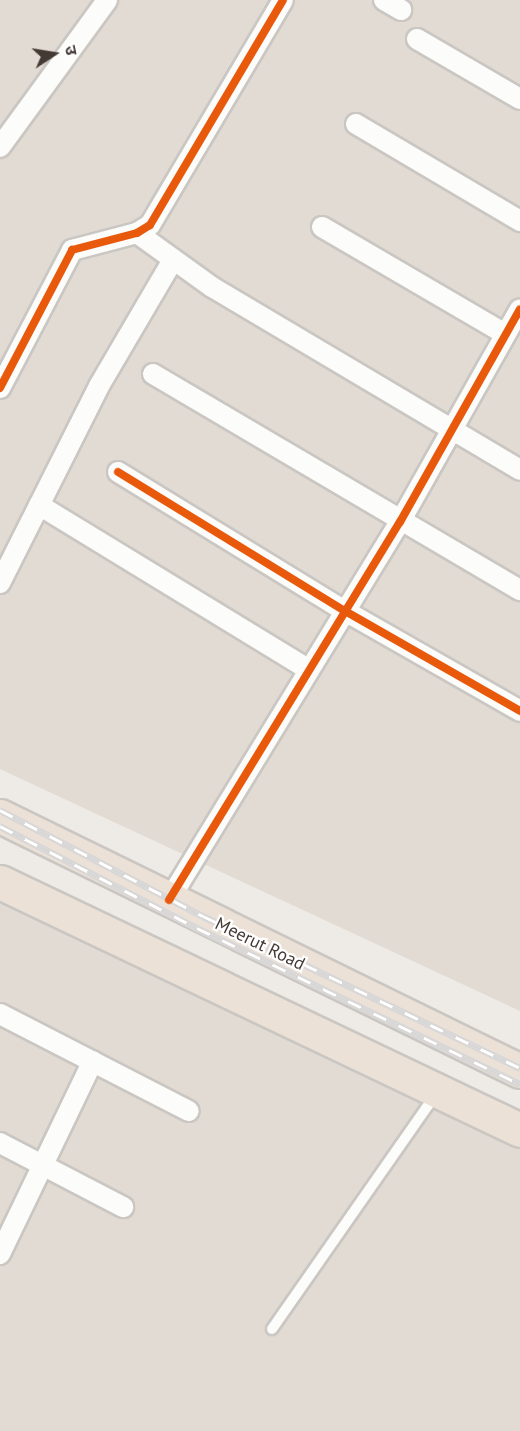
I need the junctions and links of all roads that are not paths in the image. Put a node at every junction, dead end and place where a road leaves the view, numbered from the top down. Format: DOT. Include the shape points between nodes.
graph roads {
  1 [pos="107,0"];
  2 [pos="283,0"];
  3 [pos="417,39"];
  4 [pos="520,99"];
  5 [pos="356,124"];
  6 [pos="0,147"];
  7 [pos="520,221"];
  8 [pos="321,227"];
  9 [pos="137,233"];
  10 [pos="173,260"];
  11 [pos="520,309"];
  12 [pos="506,334"];
  13 [pos="153,374"];
  14 [pos="1,383"];
  15 [pos="452,433"];
  16 [pos="520,470"];
  17 [pos="118,471"];
  18 [pos="39,505"];
  19 [pos="400,522"];
  20 [pos="0,583"];
  21 [pos="520,590"];
  22 [pos="345,611"];
  23 [pos="309,670"];
  24 [pos="520,711"];
  25 [pos="0,816"];
  26 [pos="0,882"];
  27 [pos="170,900"];
  28 [pos="0,1014"];
  29 [pos="93,1061"];
  30 [pos="520,1071"];
  31 [pos="438,1091"];
  32 [pos="189,1111"];
  33 [pos="520,1130"];
  34 [pos="0,1143"];
  35 [pos="44,1166"];
  36 [pos="123,1207"];
  37 [pos="0,1254"];
  38 [pos="272,1329"];
  1 -- 6 [label="street"];
  2 -- 9 [label="street" via="150,225"];
  3 -- 4 [label="street"];
  5 -- 7 [label="street"];
  8 -- 12 [label="street"];
  9 -- 10 [label="street"];
  9 -- 14 [label="street" via="72,250"];
  10 -- 15 [label="street"];
  10 -- 18 [label="street" via="125,338"];
  11 -- 12 [label="street"];
  12 -- 15 [label="street"];
  13 -- 19 [label="street"];
  15 -- 16 [label="street"];
  15 -- 19 [label="street"];
  17 -- 22 [label="street"];
  18 -- 20 [label="street"];
  18 -- 23 [label="street"];
  19 -- 21 [label="street"];
  19 -- 22 [label="street"];
  22 -- 23 [label="street"];
  22 -- 24 [label="street"];
  23 -- 27 [label="street"];
  25 -- 27 [label="highway, Meerut Road"];
  26 -- 31 [label="highway"];
  27 -- 30 [label="highway, Meerut Road"];
  28 -- 29 [label="street"];
  29 -- 32 [label="street"];
  29 -- 35 [label="street"];
  31 -- 33 [label="highway"];
  31 -- 38 [label="lane"];
  34 -- 35 [label="street"];
  35 -- 36 [label="street"];
  35 -- 37 [label="street"];
}
